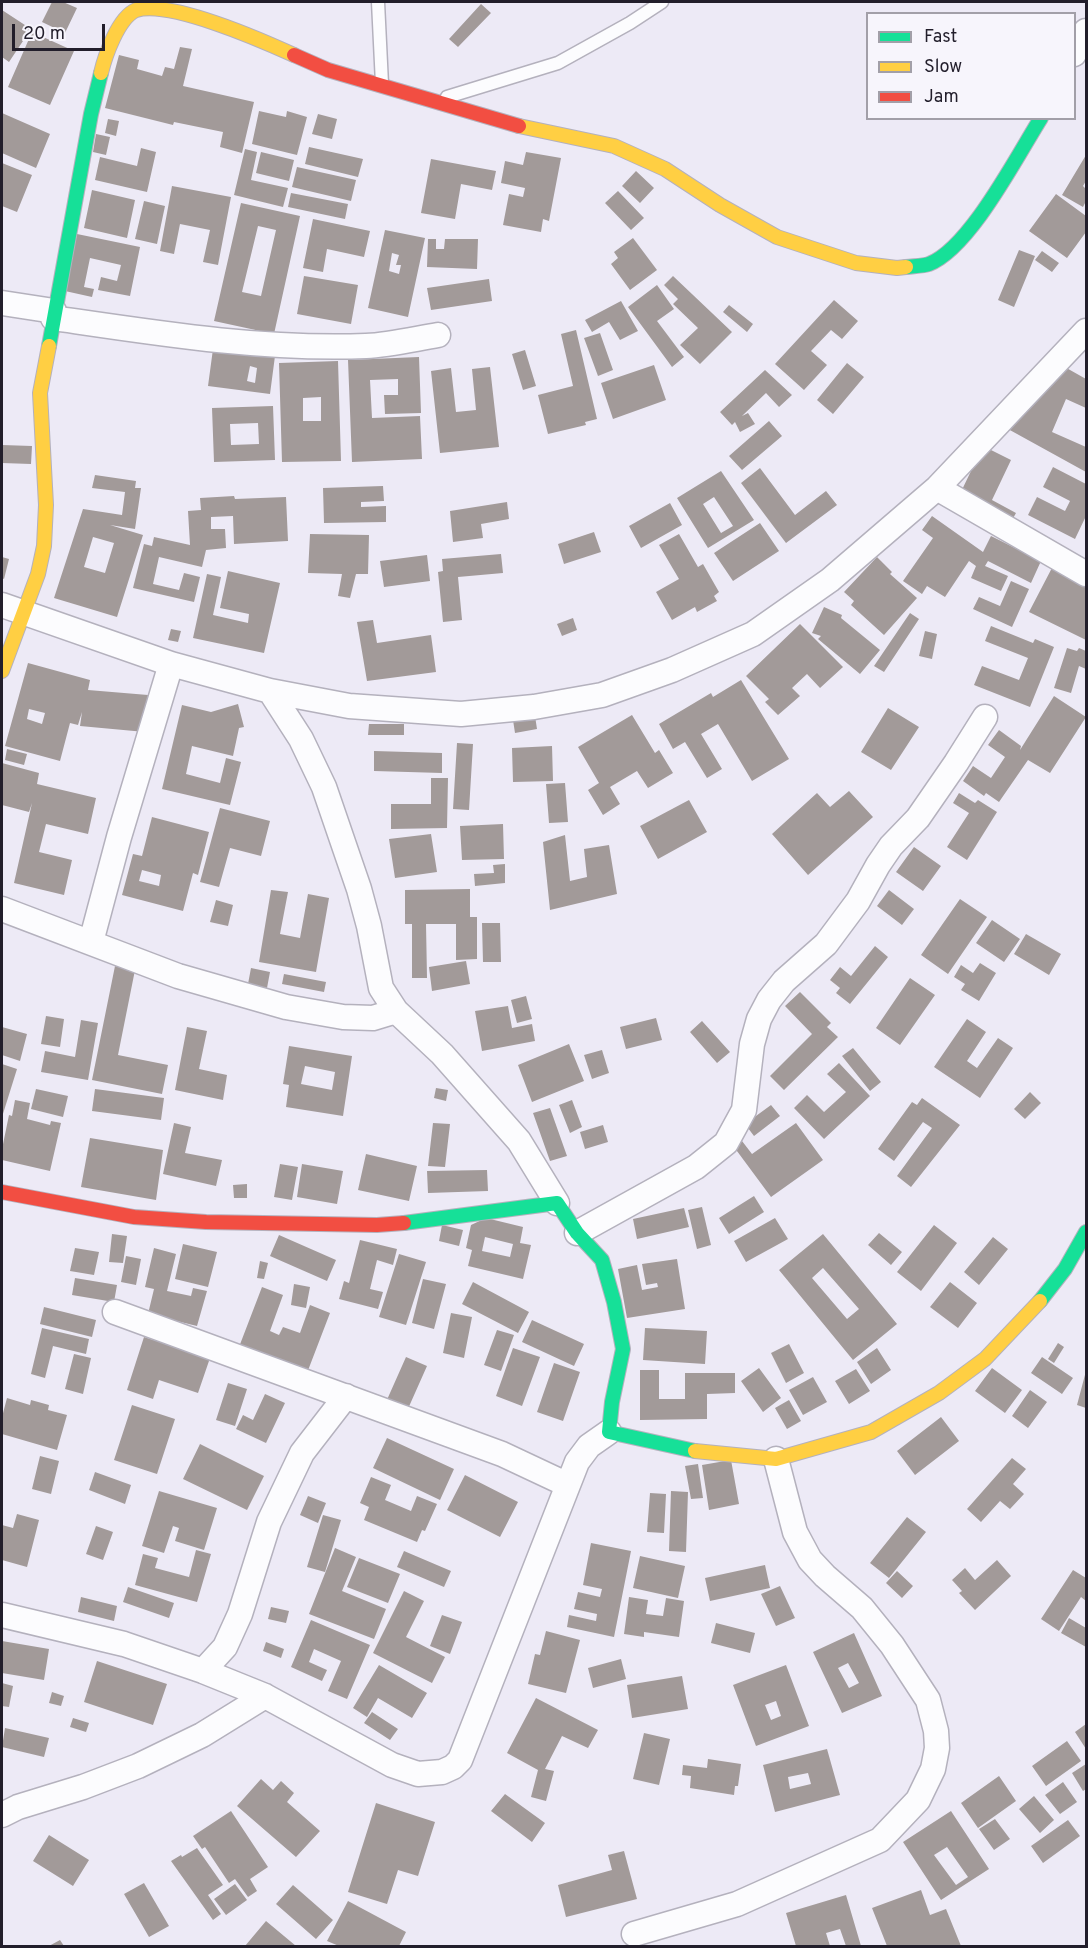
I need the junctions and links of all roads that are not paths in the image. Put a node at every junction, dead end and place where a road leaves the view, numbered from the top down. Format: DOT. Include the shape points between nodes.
graph roads {
  1 [pos="378,2"];
  2 [pos="662,2"];
  3 [pos="132,6"];
  4 [pos="1086,31"];
  5 [pos="1076,50"];
  6 [pos="382,86"];
  7 [pos="435,101"];
  8 [pos="1040,120"];
  9 [pos="2,303"];
  10 [pos="53,314"];
  11 [pos="1086,331"];
  12 [pos="438,335"];
  13 [pos="937,488"];
  14 [pos="1086,574"];
  15 [pos="12,609"];
  16 [pos="171,664"];
  17 [pos="2,671"];
  18 [pos="270,691"];
  19 [pos="985,717"];
  20 [pos="2,909"];
  21 [pos="91,942"];
  22 [pos="396,1011"];
  23 [pos="2,1192"];
  24 [pos="557,1203"];
  25 [pos="1086,1232"];
  26 [pos="577,1233"];
  27 [pos="114,1312"];
  28 [pos="346,1396"];
  29 [pos="609,1432"];
  30 [pos="776,1459"];
  31 [pos="568,1485"];
  32 [pos="2,1615"];
  33 [pos="203,1671"];
  34 [pos="265,1696"];
  35 [pos="2,1815"];
  36 [pos="634,1934"];
  1 -- 6 [label="lane"];
  2 -- 7 [label="lane" via="558,63"];
  3 -- 6 [label="street" via="156,6 194,15 241,31 328,70"];
  3 -- 10 [label="street" via="105,56"];
  4 -- 5 [label="street"];
  6 -- 7 [label="street"];
  7 -- 8 [label="street" via="510,124 614,146 665,169 777,237 856,263 897,268 929,264 955,247 981,215"];
  9 -- 10 [label="street"];
  10 -- 12 [label="street" via="182,337 309,346 368,346"];
  10 -- 15 [label="street" via="40,393 44,546 38,574"];
  11 -- 13 [label="street"];
  13 -- 14 [label="street"];
  13 -- 18 [label="street" via="830,580 753,634 672,670 602,695 461,714 349,706"];
  15 -- 16 [label="street"];
  15 -- 17 [label="street"];
  16 -- 18 [label="street"];
  16 -- 21 [label="street"];
  18 -- 22 [label="street" via="301,739 324,787 359,889 381,988"];
  19 -- 26 [label="street" via="918,818 878,864 858,901 826,944 784,981 769,1000 752,1044 744,1110 726,1143 696,1167"];
  20 -- 21 [label="street"];
  21 -- 22 [label="street" via="178,976 286,1007 363,1018"];
  22 -- 24 [label="street" via="442,1054 499,1117 519,1141"];
  23 -- 24 [label="street" via="134,1217 218,1222 376,1225"];
  24 -- 26 [label="street"];
  25 -- 30 [label="street" via="1065,1269 1034,1308 985,1359 939,1394 872,1432"];
  26 -- 29 [label="street" via="602,1260 623,1349"];
  27 -- 28 [label="street"];
  28 -- 31 [label="street" via="502,1454"];
  28 -- 33 [label="street" via="302,1454 269,1522 240,1614 225,1647"];
  29 -- 30 [label="street" via="700,1452"];
  29 -- 31 [label="street" via="588,1446"];
  30 -- 36 [label="street" via="795,1532 810,1560 862,1608 928,1700 936,1731 933,1769 918,1800 880,1840 737,1904"];
  31 -- 34 [label="street" via="476,1723 453,1767 418,1774 392,1765"];
  32 -- 33 [label="street" via="124,1644"];
  33 -- 34 [label="street"];
  34 -- 35 [label="street" via="202,1735 138,1766"];
}
